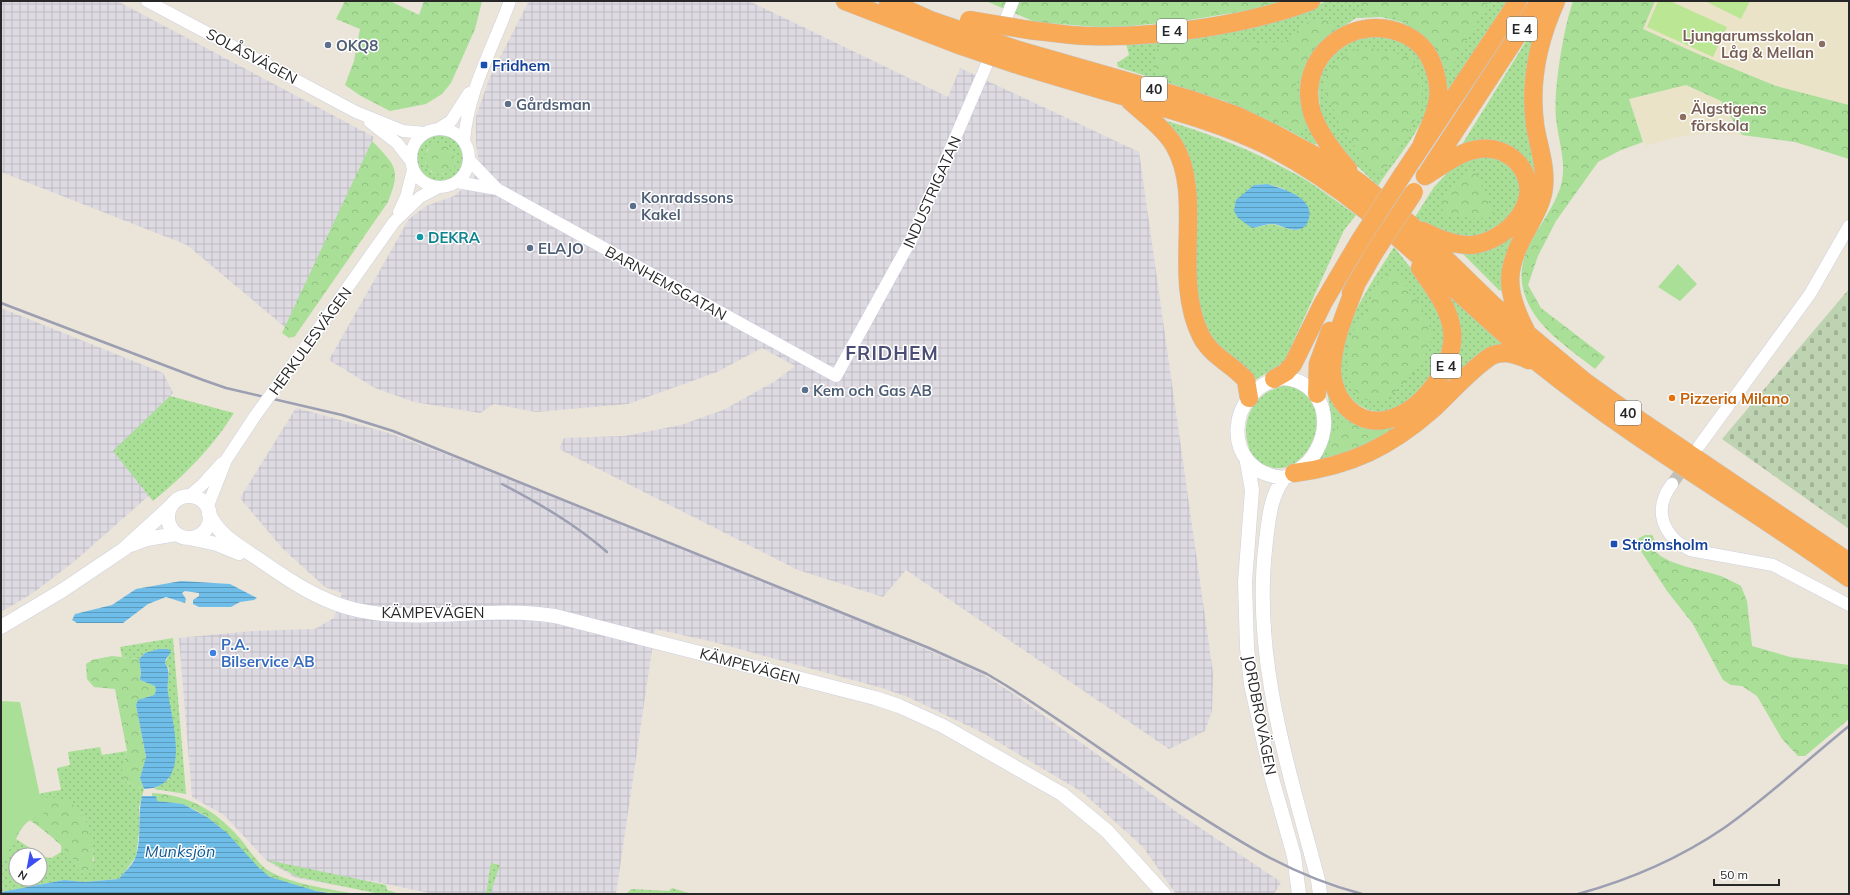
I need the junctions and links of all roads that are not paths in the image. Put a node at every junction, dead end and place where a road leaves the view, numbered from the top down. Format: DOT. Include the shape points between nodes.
graph roads {
  1 [pos="147,1"];
  2 [pos="510,1"];
  3 [pos="845,1"];
  4 [pos="888,1"];
  5 [pos="899,1"];
  6 [pos="1013,1"];
  7 [pos="1311,1"];
  8 [pos="1518,1"];
  9 [pos="1540,1"];
  10 [pos="1556,1"];
  11 [pos="964,32"];
  12 [pos="1018,57"];
  13 [pos="475,84"];
  14 [pos="1125,97"];
  15 [pos="356,112"];
  16 [pos="438,129"];
  17 [pos="425,133"];
  18 [pos="464,141"];
  19 [pos="1421,147"];
  20 [pos="469,160"];
  21 [pos="412,165"];
  22 [pos="1425,176"];
  23 [pos="457,182"];
  24 [pos="1360,183"];
  25 [pos="439,187"];
  26 [pos="497,189"];
  27 [pos="394,222"];
  28 [pos="1411,224"];
  29 [pos="1849,226"];
  30 [pos="1403,242"];
  31 [pos="1357,282"];
  32 [pos="1528,335"];
  33 [pos="1541,365"];
  34 [pos="836,376"];
  35 [pos="1274,379"];
  36 [pos="1317,394"];
  37 [pos="1249,398"];
  38 [pos="1699,446"];
  39 [pos="226,460"];
  40 [pos="1247,462"];
  41 [pos="1289,475"];
  42 [pos="1669,488"];
  43 [pos="189,496"];
  44 [pos="171,506"];
  45 [pos="208,511"];
  46 [pos="183,536"];
  47 [pos="124,549"];
  48 [pos="1849,562"];
  49 [pos="282,576"];
  50 [pos="1849,578"];
  51 [pos="1849,605"];
  52 [pos="1,627"];
  53 [pos="1164,894"];
  54 [pos="1299,894"];
  55 [pos="1320,894"];
  1 -- 15 [label="street, SOLÅSVÄGEN"];
  2 -- 13 [label="street"];
  3 -- 11 [label="highway, E 4"];
  4 -- 11 [label="highway, 40"];
  5 -- 11 [label="highway, E 4"];
  6 -- 34 [label="street, INDUSTRIGATAN" via="912,238"];
  7 -- 11 [label="highway, E 4, bridge" via="1224,24 1147,34 1090,36 1029,30"];
  8 -- 19 [label="highway"];
  9 -- 22 [label="highway, E 4"];
  10 -- 32 [label="highway" via="1534,71 1532,98 1544,171 1544,186 1536,213 1511,262 1513,299"];
  11 -- 12 [label="highway, 40, bridge"];
  12 -- 14 [label="highway, E 4"];
  12 -- 24 [label="highway, 40" via="1184,97 1238,116 1307,150"];
  13 -- 16 [label="street" via="455,116"];
  13 -- 18 [label="street" via="466,117"];
  14 -- 30 [label="highway, E 4" via="1197,118 1266,145 1342,191"];
  14 -- 37 [label="highway" via="1165,134 1182,163 1186,178 1188,285 1194,320 1205,344 1246,380"];
  15 -- 17 [label="street, SOLÅSVÄGEN" via="403,131"];
  15 -- 21 [label="street, SOLÅSVÄGEN" via="397,143"];
  16 -- 17 [label="street"];
  16 -- 18 [label="street" via="450,130"];
  17 -- 21 [label="street" via="414,145"];
  18 -- 20 [label="street"];
  19 -- 24 [label="highway" via="1437,104 1436,71 1430,58 1422,46 1397,31 1380,27 1350,32 1337,40 1317,63 1311,78 1310,96 1312,113 1328,144"];
  19 -- 35 [label="highway, bridge" via="1323,302 1293,364"];
  20 -- 23 [label="street" via="466,172"];
  20 -- 26 [label="street, BARNHEMSGATAN"];
  21 -- 25 [label="street" via="424,182"];
  21 -- 27 [label="street, HERKULESVÄGEN" via="406,198"];
  22 -- 28 [label="highway" via="1467,152 1480,149 1504,152 1513,158 1525,175 1528,187 1524,211 1518,220 1498,237 1471,245 1457,244 1428,234"];
  22 -- 31 [label="highway, E 4, bridge"];
  23 -- 25 [label="street"];
  23 -- 26 [label="street, BARNHEMSGATAN"];
  24 -- 28 [label="highway, 40"];
  25 -- 27 [label="street, HERKULESVÄGEN" via="420,197"];
  26 -- 34 [label="street, BARNHEMSGATAN"];
  27 -- 39 [label="street, HERKULESVÄGEN, bridge"];
  28 -- 32 [label="highway, 40" via="1479,292"];
  29 -- 38 [label="street" via="1810,294"];
  30 -- 31 [label="highway, E 4" via="1447,313 1452,330 1451,351 1446,368 1435,384 1406,412 1393,418 1381,420 1354,413 1338,397 1334,384 1334,354 1341,324"];
  30 -- 33 [label="highway, 40"];
  31 -- 36 [label="highway" via="1334,322 1322,350 1318,364"];
  32 -- 48 [label="highway, 40" via="1622,409"];
  33 -- 41 [label="highway" via="1514,354 1499,352 1491,356 1398,438 1368,455 1339,465"];
  33 -- 50 [label="highway, 40" via="1643,440"];
  35 -- 36 [label="main road" via="1293,379 1310,387"];
  35 -- 37 [label="main road" via="1260,387"];
  36 -- 41 [label="main road" via="1322,406 1323,432 1320,445 1304,466"];
  37 -- 40 [label="main road" via="1239,418 1238,429 1241,452"];
  39 -- 43 [label="street, HERKULESVÄGEN"];
  39 -- 45 [label="street, HERKULESVÄGEN"];
  40 -- 41 [label="main road" via="1263,474"];
  40 -- 54 [label="main road, JORDBROVÄGEN" via="1252,490 1245,582 1251,684 1266,754 1294,856"];
  41 -- 55 [label="main road, JORDBROVÄGEN" via="1277,488 1270,508 1263,601 1265,640 1273,706"];
  42 -- 51 [label="street" via="1662,509 1664,523 1669,535 1678,544 1690,550 1773,566"];
  43 -- 44 [label="main road" via="179,498"];
  43 -- 45 [label="main road" via="201,500"];
  44 -- 46 [label="main road" via="169,524"];
  44 -- 47 [label="main road"];
  45 -- 46 [label="main road" via="207,528 202,533"];
  45 -- 49 [label="main road, KÄMPEVÄGEN" via="222,534"];
  46 -- 47 [label="main road" via="147,539"];
  46 -- 49 [label="main road, KÄMPEVÄGEN" via="233,550"];
  47 -- 52 [label="main road"];
  49 -- 53 [label="main road, KÄMPEVÄGEN" via="328,601 357,610 396,614 534,612 899,706 969,739 1062,794 1108,831"];
}
